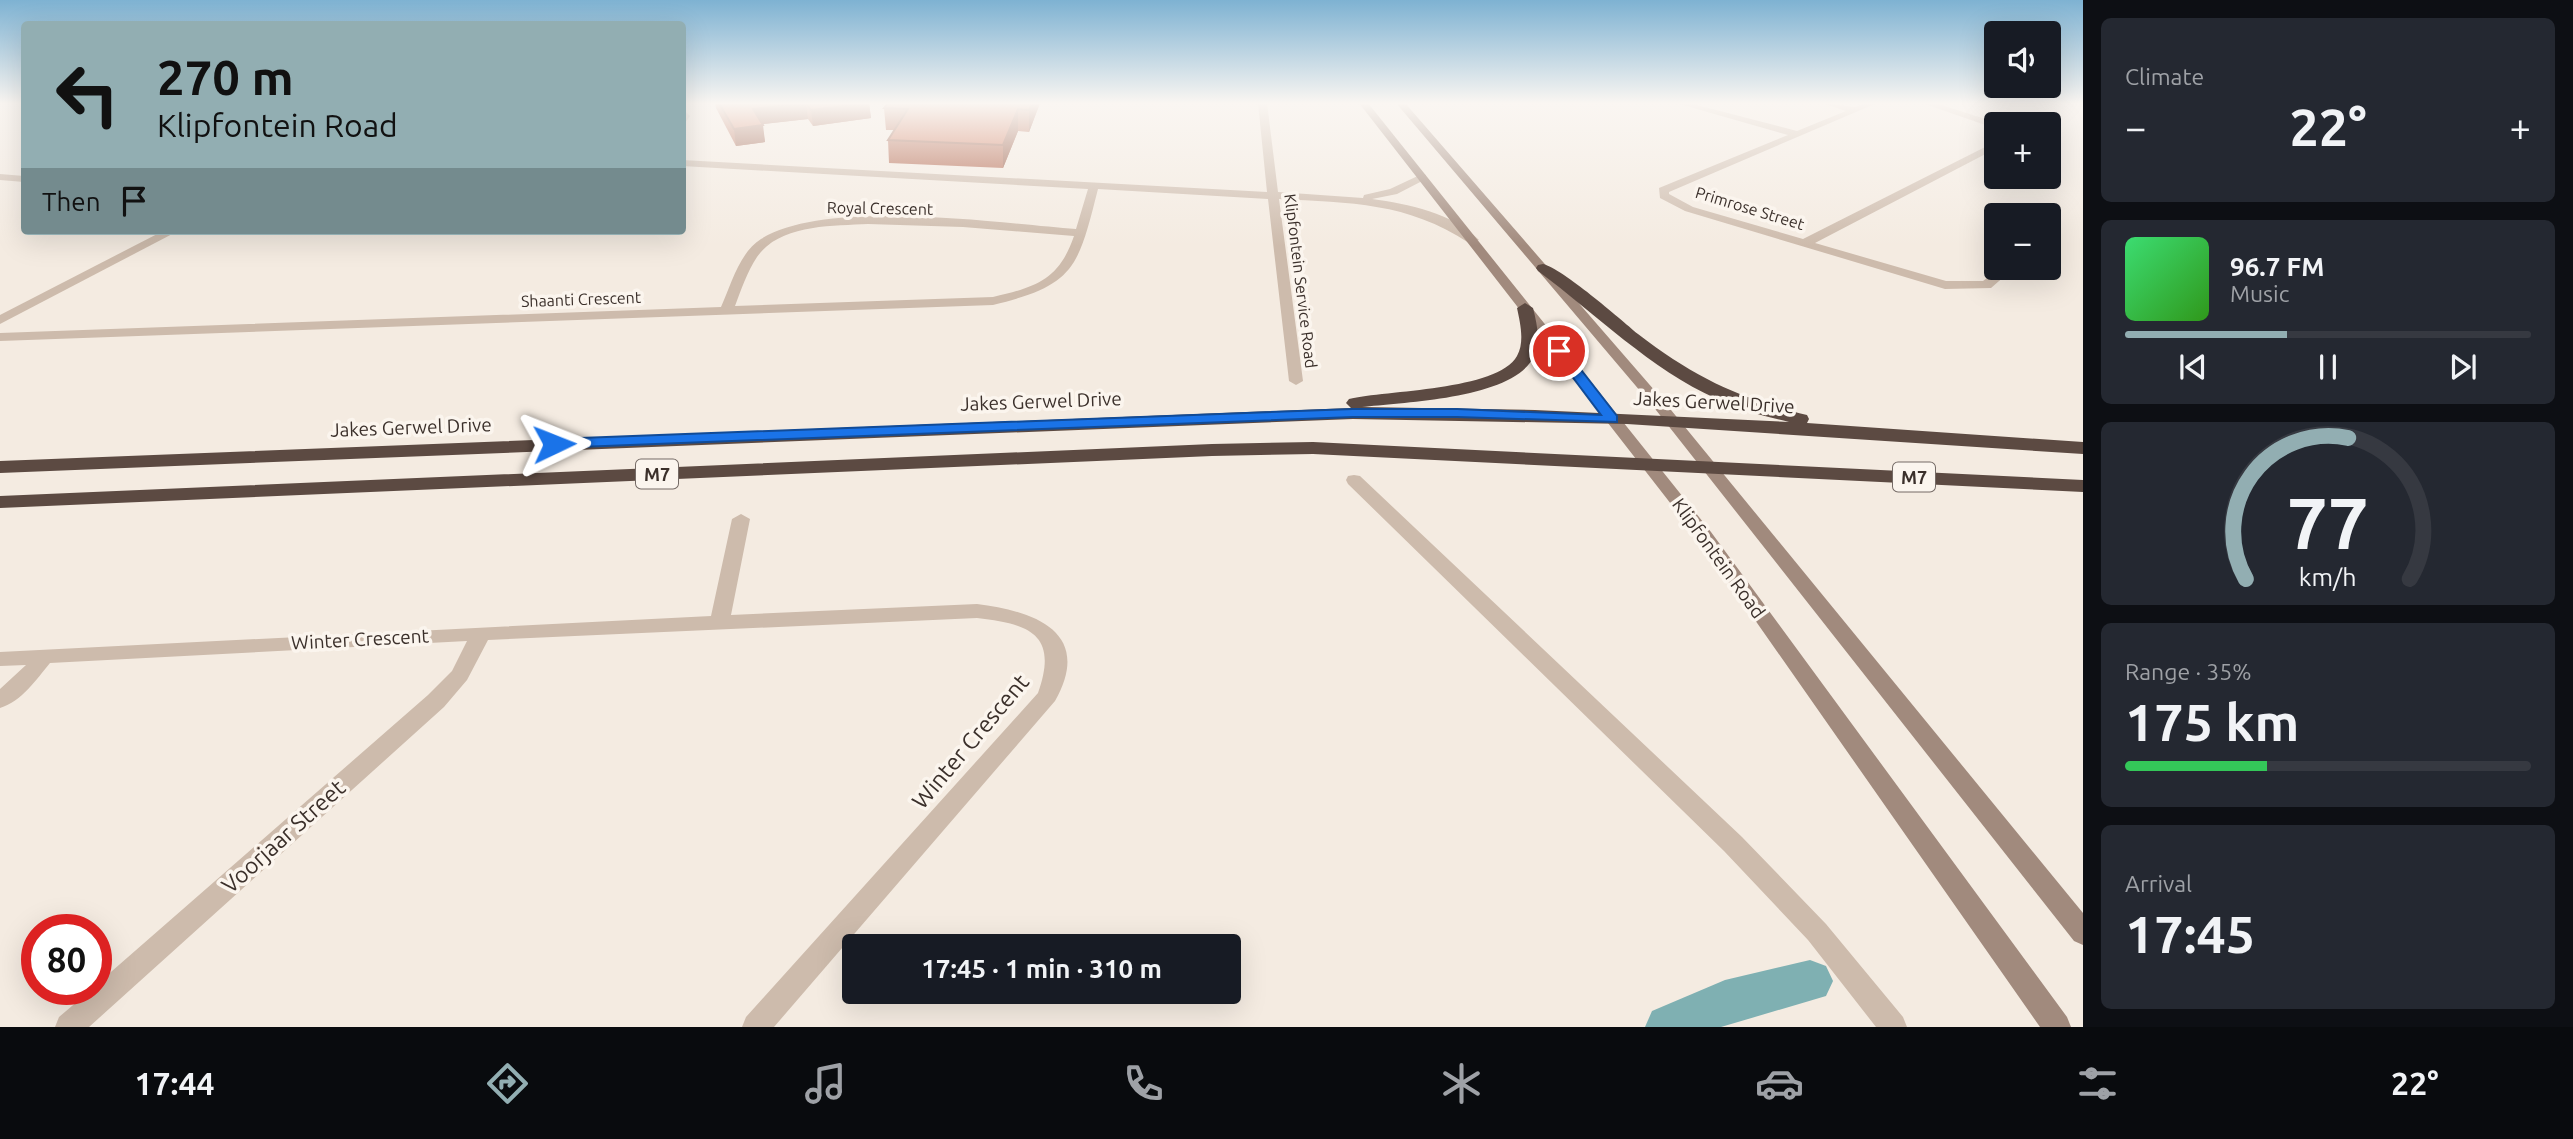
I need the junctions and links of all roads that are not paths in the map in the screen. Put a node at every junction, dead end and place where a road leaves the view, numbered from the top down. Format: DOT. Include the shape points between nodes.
graph roads {
  1 [pos="1268,151"];
  2 [pos="1401,151"];
  3 [pos="1442,151"];
  4 [pos="1756,151"];
  5 [pos="1984,151"];
  6 [pos="686,163"];
  7 [pos="711,164"];
  8 [pos="686,174"];
  9 [pos="0,177"];
  10 [pos="1422,177"];
  11 [pos="21,179"];
  12 [pos="1094,184"];
  13 [pos="1273,194"];
  14 [pos="1337,199"];
  15 [pos="1080,233"];
  16 [pos="164,235"];
  17 [pos="1473,240"];
  18 [pos="1805,243"];
  19 [pos="1543,268"];
  20 [pos="1992,280"];
  21 [pos="1525,308"];
  22 [pos="726,312"];
  23 [pos="0,320"];
  24 [pos="0,337"];
  25 [pos="1296,381"];
  26 [pos="1295,415"];
  27 [pos="1612,419"];
  28 [pos="1673,422"];
  29 [pos="1887,434"];
  30 [pos="2083,448"];
  31 [pos="1647,462"];
  32 [pos="1709,466"];
  33 [pos="0,467"];
  34 [pos="1353,480"];
  35 [pos="2083,486"];
  36 [pos="0,502"];
  37 [pos="741,519"];
  38 [pos="720,621"];
  39 [pos="481,633"];
  40 [pos="44,657"];
  41 [pos="0,659"];
  42 [pos="0,700"];
  43 [pos="2083,933"];
  44 [pos="1888,1020"];
  45 [pos="69,1027"];
  46 [pos="756,1027"];
  47 [pos="2057,1027"];
  1 -- 13 [label="street, Klipfontein Service Road"];
  2 -- 10 [label="main road, Klipfontein Road"];
  3 -- 19 [label="main road"];
  4 -- 18 [label="street, Primrose Street" via="1663,190 1668,200 1689,209"];
  5 -- 18 [label="street"];
  6 -- 7 [label="street"];
  7 -- 8 [label="street"];
  7 -- 12 [label="street"];
  9 -- 11 [label="street"];
  10 -- 14 [label="street" via="1393,192"];
  10 -- 17 [label="main road, Klipfontein Road"];
  12 -- 13 [label="street"];
  12 -- 15 [label="street, Shaanti Crescent"];
  13 -- 14 [label="street"];
  13 -- 25 [label="street, Klipfontein Service Road"];
  14 -- 17 [label="street" via="1412,209 1440,219"];
  15 -- 22 [label="street, Shaanti Crescent" via="1063,272 993,301"];
  15 -- 22 [label="street, Royal Crescent" via="859,220 795,228 778,233 755,251"];
  16 -- 23 [label="street"];
  17 -- 21 [label="main road, Klipfontein Road"];
  18 -- 20 [label="street, Primrose Street" via="1945,285 1986,285"];
  19 -- 28 [label="main road"];
  19 -- 29 [label="highway" via="1672,369 1718,394 1790,417"];
  21 -- 26 [label="highway" via="1530,328 1527,353 1501,377 1465,388"];
  21 -- 27 [label="main road, Klipfontein Road"];
  22 -- 24 [label="street, Shaanti Crescent"];
  26 -- 27 [label="highway, Jakes Gerwel Drive / M7" via="1457,413"];
  26 -- 33 [label="highway, Jakes Gerwel Drive / M7"];
  27 -- 28 [label="highway, Jakes Gerwel Drive / M7"];
  27 -- 31 [label="main road, Klipfontein Road"];
  28 -- 29 [label="highway, Jakes Gerwel Drive / M7"];
  28 -- 32 [label="main road"];
  29 -- 30 [label="highway, Jakes Gerwel Drive / M7"];
  31 -- 32 [label="highway, M7"];
  31 -- 36 [label="highway, M7" via="1313,448 1225,450"];
  31 -- 47 [label="main road, Klipfontein Road"];
  32 -- 35 [label="highway, M7"];
  32 -- 43 [label="main road"];
  34 -- 44 [label="street" via="1733,845 1816,932"];
  37 -- 38 [label="street"];
  38 -- 39 [label="street, Winter Crescent"];
  38 -- 46 [label="street, Winter Crescent" via="977,611 1013,614 1050,637 1058,657 1047,696"];
  39 -- 40 [label="street, Winter Crescent"];
  39 -- 45 [label="street, Voorjaar Street" via="460,676 436,701"];
  40 -- 41 [label="street, Winter Crescent"];
  40 -- 42 [label="street"];
}
